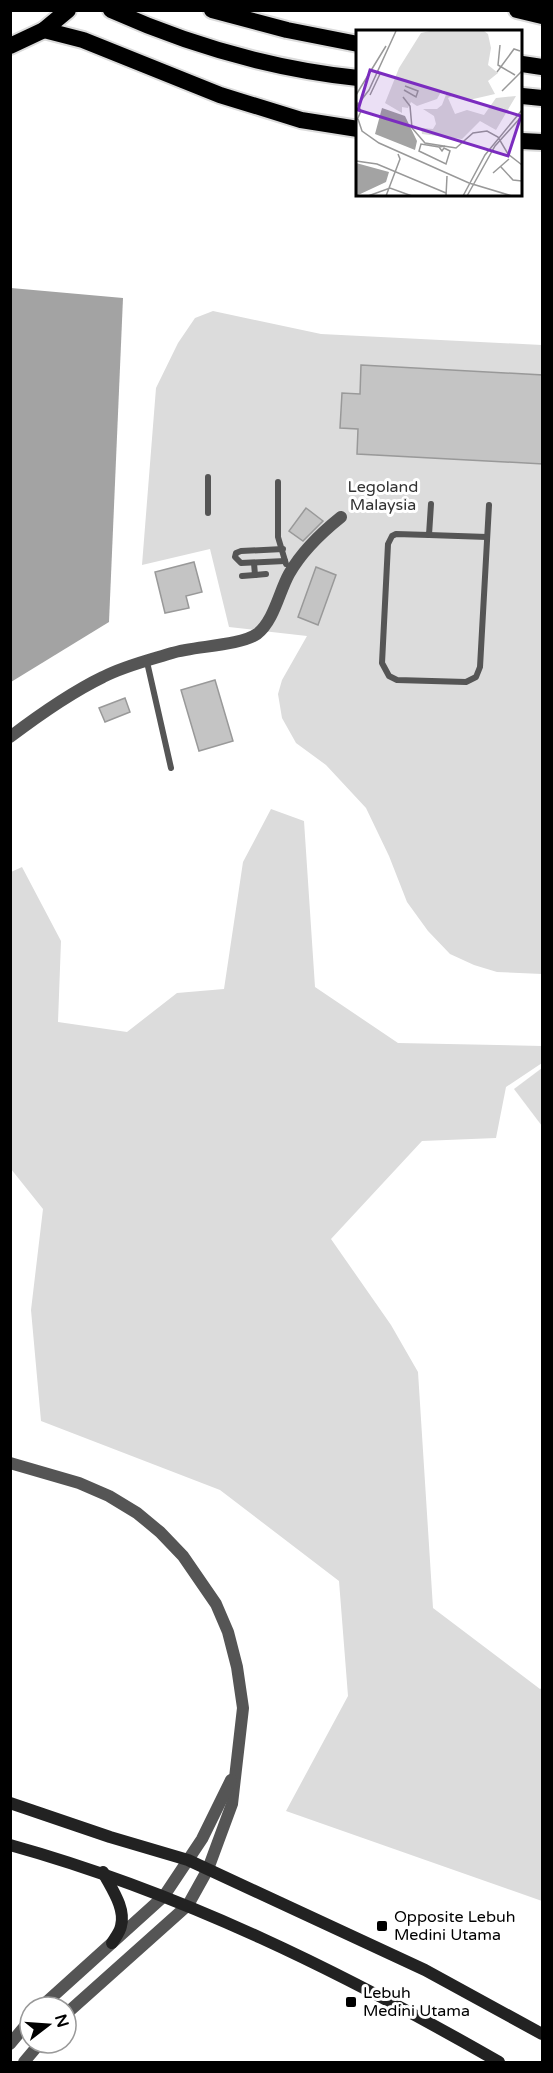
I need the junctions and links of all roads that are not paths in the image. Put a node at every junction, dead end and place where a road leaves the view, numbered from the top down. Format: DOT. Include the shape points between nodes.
graph roads {
  1 [pos="111,10"];
  2 [pos="212,10"];
  3 [pos="517,10"];
  4 [pos="65,13"];
  5 [pos="543,16"];
  6 [pos="44,30"];
  7 [pos="356,44"];
  8 [pos="10,46"];
  9 [pos="523,64"];
  10 [pos="543,67"];
  11 [pos="356,78"];
  12 [pos="523,96"];
  13 [pos="543,98"];
  14 [pos="356,129"];
  15 [pos="523,141"];
  16 [pos="543,142"];
  17 [pos="207,477"];
  18 [pos="278,482"];
  19 [pos="431,504"];
  20 [pos="489,505"];
  21 [pos="208,513"];
  22 [pos="341,517"];
  23 [pos="429,535"];
  24 [pos="487,537"];
  25 [pos="283,549"];
  26 [pos="254,563"];
  27 [pos="287,567"];
  28 [pos="266,574"];
  29 [pos="255,575"];
  30 [pos="242,576"];
  31 [pos="147,662"];
  32 [pos="10,737"];
  33 [pos="171,768"];
  34 [pos="10,1463"];
  35 [pos="234,1773"];
  36 [pos="10,1803"];
  37 [pos="10,1845"];
  38 [pos="188,1860"];
  39 [pos="208,1869"];
  40 [pos="103,1872"];
  41 [pos="164,1896"];
  42 [pos="188,1905"];
  43 [pos="112,1943"];
  44 [pos="54,1995"];
  45 [pos="78,2003"];
  46 [pos="543,2034"];
  47 [pos="499,2062"];
  1 -- 11 [label="highway" via="158,31 252,59"];
  2 -- 7 [label="highway"];
  3 -- 5 [label="highway"];
  4 -- 6 [label="highway"];
  6 -- 8 [label="highway"];
  6 -- 14 [label="highway" via="83,40 220,95 301,120"];
  9 -- 10 [label="highway"];
  12 -- 13 [label="highway"];
  15 -- 16 [label="highway"];
  17 -- 21 [label="lane"];
  18 -- 25 [label="lane" via="278,537"];
  19 -- 23 [label="lane"];
  20 -- 24 [label="lane"];
  22 -- 27 [label="street"];
  23 -- 24 [label="lane"];
  23 -- 24 [label="lane" via="396,534 388,544 382,663 389,676 397,680 466,682 477,677"];
  25 -- 26 [label="lane" via="236,553 237,561"];
  25 -- 27 [label="lane"];
  26 -- 27 [label="lane"];
  26 -- 29 [label="lane"];
  27 -- 31 [label="street" via="265,626 255,635 174,652"];
  28 -- 29 [label="lane"];
  29 -- 30 [label="lane"];
  31 -- 32 [label="street" via="103,676"];
  31 -- 33 [label="lane"];
  34 -- 35 [label="street" via="109,1496 160,1532 200,1578 228,1632 237,1667 243,1708"];
  35 -- 38 [label="street"];
  35 -- 39 [label="street" via="232,1804"];
  36 -- 38 [label="main road"];
  37 -- 40 [label="main road"];
  38 -- 39 [label="main road"];
  38 -- 41 [label="street"];
  39 -- 42 [label="street"];
  39 -- 46 [label="main road" via="425,1970"];
  40 -- 41 [label="main road"];
  40 -- 43 [label="main road" via="121,1914 122,1926"];
  41 -- 42 [label="main road"];
  41 -- 43 [label="street"];
  42 -- 45 [label="street"];
  42 -- 47 [label="main road" via="356,1983"];
  43 -- 44 [label="street"];
}
